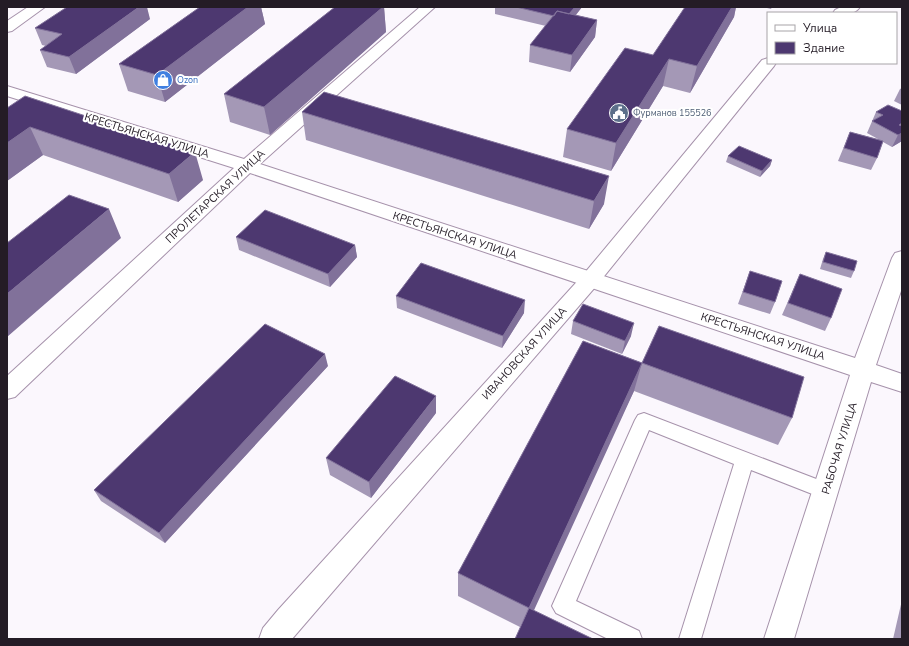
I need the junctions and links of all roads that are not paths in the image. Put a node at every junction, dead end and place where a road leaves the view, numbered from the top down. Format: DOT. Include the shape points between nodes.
graph roads {
  1 [pos="38,7"];
  2 [pos="428,7"];
  3 [pos="853,7"];
  4 [pos="842,12"];
  5 [pos="7,28"];
  6 [pos="767,64"];
  7 [pos="7,91"];
  8 [pos="247,166"];
  9 [pos="902,258"];
  10 [pos="590,280"];
  11 [pos="863,369"];
  12 [pos="902,383"];
  13 [pos="7,390"];
  14 [pos="745,460"];
  15 [pos="825,491"];
  16 [pos="274,639"];
  17 [pos="632,639"];
  18 [pos="690,639"];
  19 [pos="779,639"];
  1 -- 5 [label="street"];
  2 -- 8 [label="street, ПРОЛЕТАРСКАЯ УЛИЦА"];
  3 -- 4 [label="street"];
  6 -- 10 [label="street, ИВАНОВСКАЯ УЛИЦА"];
  7 -- 8 [label="street, КРЕСТЬЯНСКАЯ УЛИЦА"];
  8 -- 10 [label="street, КРЕСТЬЯНСКАЯ УЛИЦА"];
  8 -- 13 [label="street, ПРОЛЕТАРСКАЯ УЛИЦА"];
  9 -- 11 [label="street, РАБОЧАЯ УЛИЦА"];
  10 -- 11 [label="street, КРЕСТЬЯНСКАЯ УЛИЦА"];
  10 -- 16 [label="street, ИВАНОВСКАЯ УЛИЦА" via="288,620"];
  11 -- 12 [label="street, КРЕСТЬЯНСКАЯ УЛИЦА"];
  11 -- 15 [label="street, РАБОЧАЯ УЛИЦА"];
  14 -- 15 [label="lane"];
  14 -- 17 [label="lane" via="644,420 563,606"];
  14 -- 18 [label="lane"];
  15 -- 19 [label="street, РАБОЧАЯ УЛИЦА"];
}
